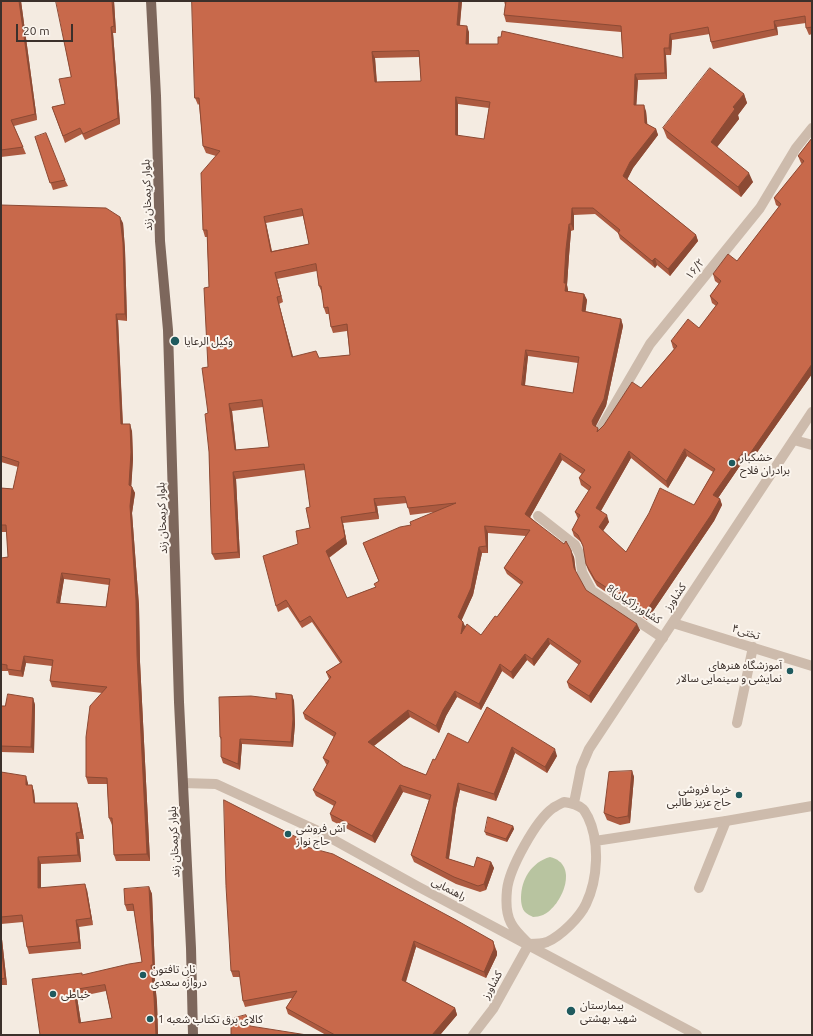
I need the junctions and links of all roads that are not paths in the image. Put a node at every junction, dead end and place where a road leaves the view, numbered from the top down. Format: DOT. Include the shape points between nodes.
graph roads {
  1 [pos="151,1"];
  2 [pos="812,128"];
  3 [pos="812,412"];
  4 [pos="601,428"];
  5 [pos="794,440"];
  6 [pos="812,445"];
  7 [pos="538,516"];
  8 [pos="673,622"];
  9 [pos="662,638"];
  10 [pos="753,647"];
  11 [pos="812,666"];
  12 [pos="738,723"];
  13 [pos="183,783"];
  14 [pos="574,803"];
  15 [pos="812,806"];
  16 [pos="726,821"];
  17 [pos="595,841"];
  18 [pos="699,888"];
  19 [pos="529,944"];
  20 [pos="193,1035"];
  21 [pos="473,1035"];
  22 [pos="697,1035"];
  1 -- 13 [label="main road, بلوار کریمخان زند" via="160,241 168,330"];
  2 -- 4 [label="street, ۱۶/۲" via="796,148 760,208 650,344"];
  3 -- 5 [label="street, کشاورز"];
  5 -- 6 [label="street"];
  5 -- 8 [label="street, کشاورز"];
  7 -- 9 [label="street, 8کشاورز(کیان)" via="575,545 580,555 582,572 592,591"];
  8 -- 9 [label="street, کشاورز"];
  8 -- 10 [label="street, تختی۴"];
  9 -- 14 [label="street, کشاورز" via="590,749 581,768"];
  10 -- 11 [label="street, تختی۴"];
  10 -- 12 [label="street"];
  13 -- 19 [label="street, راهنمایی" via="216,784 316,830"];
  13 -- 20 [label="main road, بلوار کریمخان زند"];
  14 -- 17 [label="street" via="584,810 591,823"];
  14 -- 19 [label="street" via="564,802 552,808 540,820 513,868 507,889 507,907 511,924"];
  15 -- 16 [label="street"];
  16 -- 17 [label="street"];
  16 -- 18 [label="street"];
  17 -- 19 [label="street" via="592,887 579,916 547,942"];
  19 -- 21 [label="street, کشاورز" via="493,1009"];
  19 -- 22 [label="street, راهنمایی"];
}
